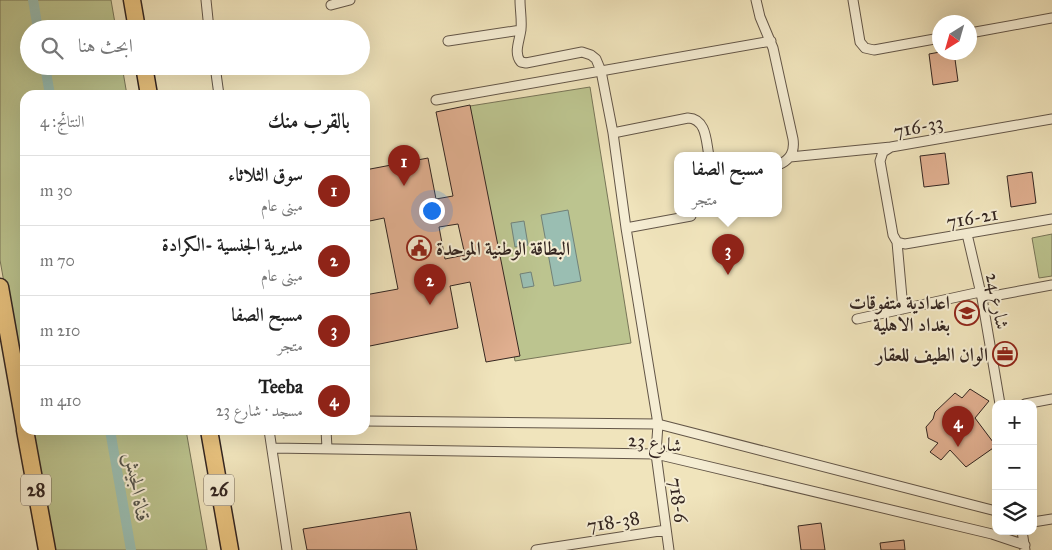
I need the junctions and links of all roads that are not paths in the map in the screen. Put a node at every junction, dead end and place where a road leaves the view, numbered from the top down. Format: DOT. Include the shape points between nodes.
graph roads {
  1 [pos="132,0"];
  2 [pos="206,0"];
  3 [pos="350,0"];
  4 [pos="520,0"];
  5 [pos="756,0"];
  6 [pos="854,0"];
  7 [pos="331,5"];
  8 [pos="1052,18"];
  9 [pos="135,20"];
  10 [pos="208,20"];
  11 [pos="521,30"];
  12 [pos="977,32"];
  13 [pos="932,39"];
  14 [pos="771,40"];
  15 [pos="448,41"];
  16 [pos="601,71"];
  17 [pos="146,75"];
  18 [pos="216,75"];
  19 [pos="148,90"];
  20 [pos="218,90"];
  21 [pos="436,100"];
  22 [pos="1052,119"];
  23 [pos="613,133"];
  24 [pos="891,147"];
  25 [pos="708,152"];
  26 [pos="790,157"];
  27 [pos="782,162"];
  28 [pos="686,217"];
  29 [pos="1052,219"];
  30 [pos="626,228"];
  31 [pos="967,234"];
  32 [pos="898,242"];
  33 [pos="1052,285"];
  34 [pos="0,287"];
  35 [pos="981,295"];
  36 [pos="903,309"];
  37 [pos="857,319"];
  38 [pos="999,400"];
  39 [pos="1052,400"];
  40 [pos="20,401"];
  41 [pos="1037,402"];
  42 [pos="370,421"];
  43 [pos="658,424"];
  44 [pos="26,435"];
  45 [pos="209,435"];
  46 [pos="270,435"];
  47 [pos="326,435"];
  48 [pos="272,448"];
  49 [pos="327,448"];
  50 [pos="656,454"];
  51 [pos="992,510"];
  52 [pos="1052,519"];
  53 [pos="1037,521"];
  54 [pos="666,530"];
  55 [pos="1023,535"];
  56 [pos="1025,548"];
  57 [pos="47,550"];
  58 [pos="230,550"];
  59 [pos="287,550"];
  60 [pos="536,550"];
  61 [pos="669,550"];
  1 -- 9 [label="highway"];
  2 -- 10 [label="street"];
  3 -- 7 [label="street"];
  4 -- 11 [label="street"];
  5 -- 14 [label="street"];
  6 -- 13 [label="street" via="860,42 866,48 874,50"];
  8 -- 12 [label="street"];
  11 -- 15 [label="street"];
  11 -- 16 [label="street" via="518,58 521,62 582,52 596,59"];
  14 -- 16 [label="street"];
  14 -- 26 [label="street" via="793,139 794,149"];
  16 -- 21 [label="street"];
  16 -- 23 [label="street, 718-6"];
  17 -- 19 [label="highway"];
  18 -- 20 [label="street"];
  22 -- 24 [label="street, 716-33"];
  23 -- 25 [label="street" via="694,118 703,127"];
  23 -- 30 [label="street, 718-6"];
  24 -- 26 [label="street"];
  24 -- 32 [label="street, 716-33" via="883,152 880,161"];
  26 -- 27 [label="street"];
  28 -- 30 [label="street"];
  29 -- 31 [label="street, 716-21"];
  30 -- 43 [label="street, 718-6"];
  31 -- 32 [label="street, 716-21" via="904,244"];
  31 -- 35 [label="street, شارع 24"];
  32 -- 36 [label="street"];
  33 -- 35 [label="street"];
  34 -- 40 [label="highway, 28"];
  35 -- 36 [label="street"];
  35 -- 38 [label="street, شارع 24"];
  36 -- 37 [label="street"];
  39 -- 41 [label="street"];
  42 -- 43 [label="street, شارع 23"];
  43 -- 50 [label="street, 718-6"];
  43 -- 51 [label="street, شارع 23"];
  44 -- 57 [label="highway, 28"];
  45 -- 58 [label="highway, 26"];
  46 -- 48 [label="street"];
  47 -- 49 [label="street"];
  48 -- 49 [label="street, شارع 23"];
  48 -- 59 [label="street"];
  49 -- 50 [label="street, شارع 23"];
  50 -- 54 [label="street, 718-6"];
  50 -- 56 [label="street, شارع 23" via="992,534"];
  52 -- 53 [label="street"];
  54 -- 60 [label="street, 718-38"];
  54 -- 61 [label="street, 718-6"];
  55 -- 56 [label="street"];
}
